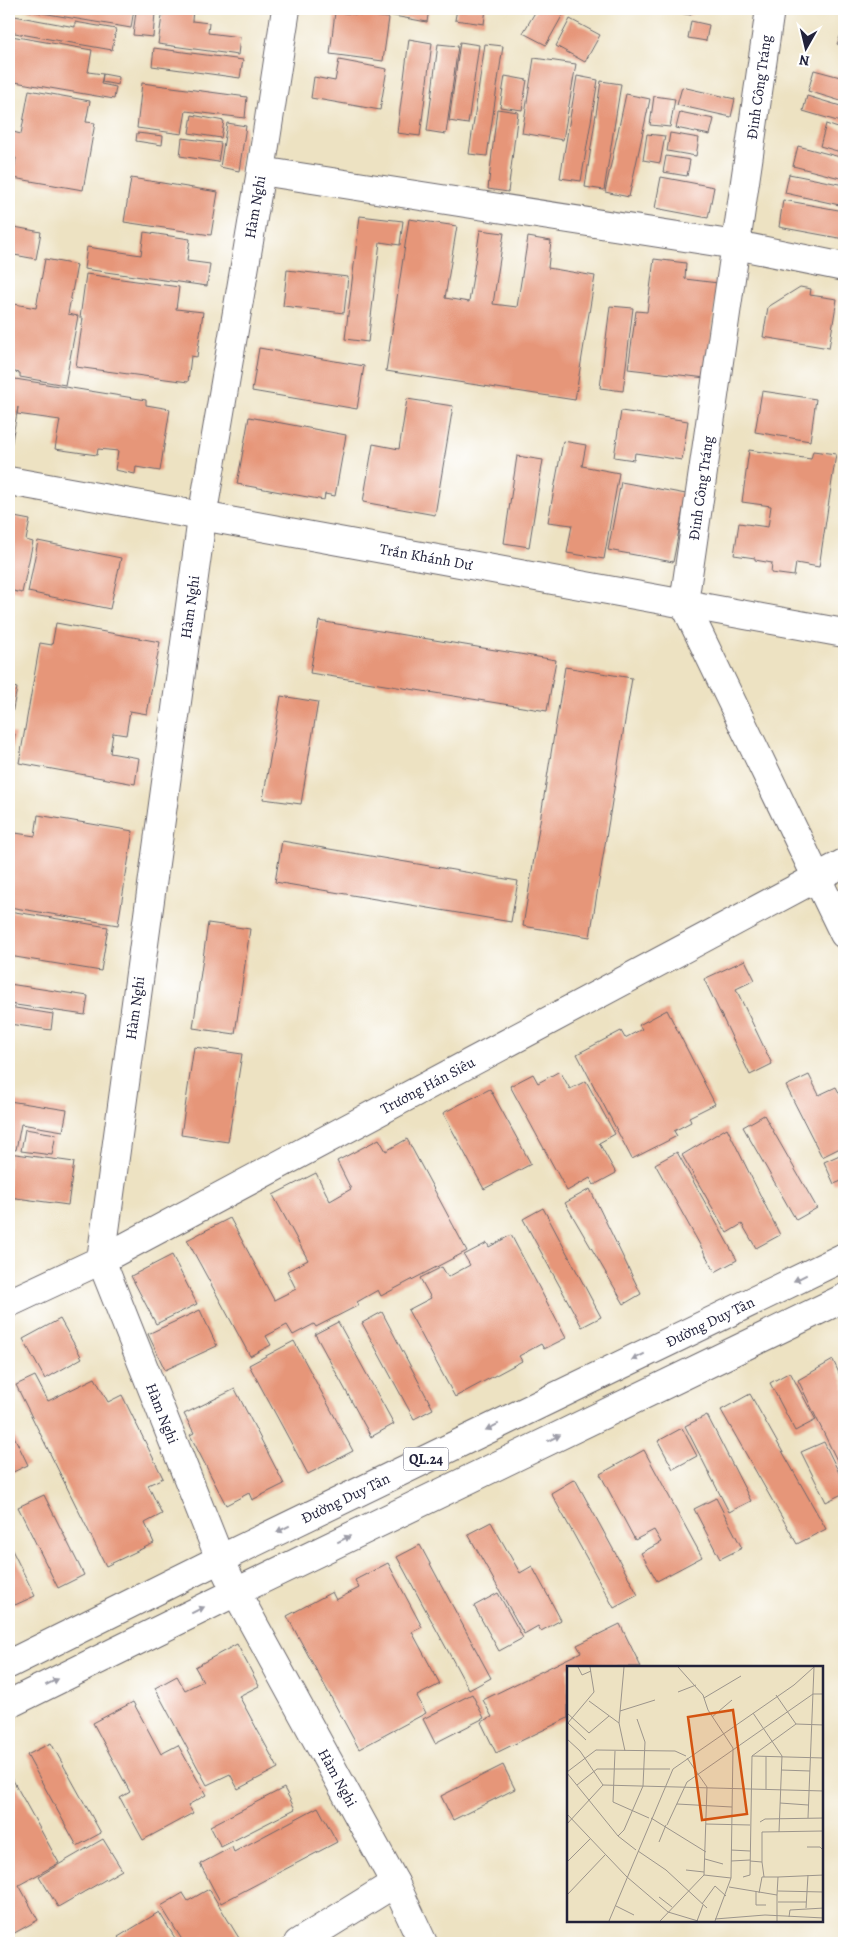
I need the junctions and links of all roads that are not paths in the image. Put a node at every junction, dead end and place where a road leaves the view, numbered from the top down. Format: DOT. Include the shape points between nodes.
graph roads {
  1 [pos="286,9"];
  2 [pos="770,9"];
  3 [pos="262,171"];
  4 [pos="736,245"];
  5 [pos="844,267"];
  6 [pos="9,481"];
  7 [pos="202,518"];
  8 [pos="684,603"];
  9 [pos="844,633"];
  10 [pos="844,863"];
  11 [pos="818,878"];
  12 [pos="844,934"];
  13 [pos="844,1257"];
  14 [pos="101,1260"];
  15 [pos="844,1298"];
  16 [pos="9,1303"];
  17 [pos="220,1559"];
  18 [pos="236,1592"];
  19 [pos="9,1664"];
  20 [pos="9,1704"];
  21 [pos="395,1883"];
  22 [pos="298,1943"];
  23 [pos="422,1943"];
  1 -- 3 [label="street, Hàm Nghi"];
  2 -- 4 [label="street, Đinh Công Tráng"];
  3 -- 4 [label="street"];
  3 -- 7 [label="street, Hàm Nghi"];
  4 -- 5 [label="street"];
  4 -- 8 [label="street, Đinh Công Tráng"];
  6 -- 7 [label="street, Trần Khánh Dư"];
  7 -- 8 [label="street, Trần Khánh Dư"];
  7 -- 14 [label="street, Hàm Nghi"];
  8 -- 9 [label="street, Trần Khánh Dư"];
  8 -- 11 [label="street"];
  10 -- 11 [label="street, Trương Hán Siêu"];
  11 -- 12 [label="street"];
  11 -- 14 [label="street, Trương Hán Siêu"];
  13 -- 17 [label="street, Đường Duy Tân / QL.24, one-way"];
  14 -- 16 [label="street, Trương Hán Siêu"];
  14 -- 17 [label="street, Hàm Nghi"];
  18 -- 15 [label="street, QL.24, one-way"];
  17 -- 18 [label="street, Hàm Nghi"];
  17 -- 19 [label="street, Đường Duy Tân / QL.24"];
  20 -- 18 [label="street, QL.24, one-way"];
  18 -- 21 [label="street, Hàm Nghi"];
  21 -- 22 [label="street"];
  21 -- 23 [label="street, Hàm Nghi"];
}
